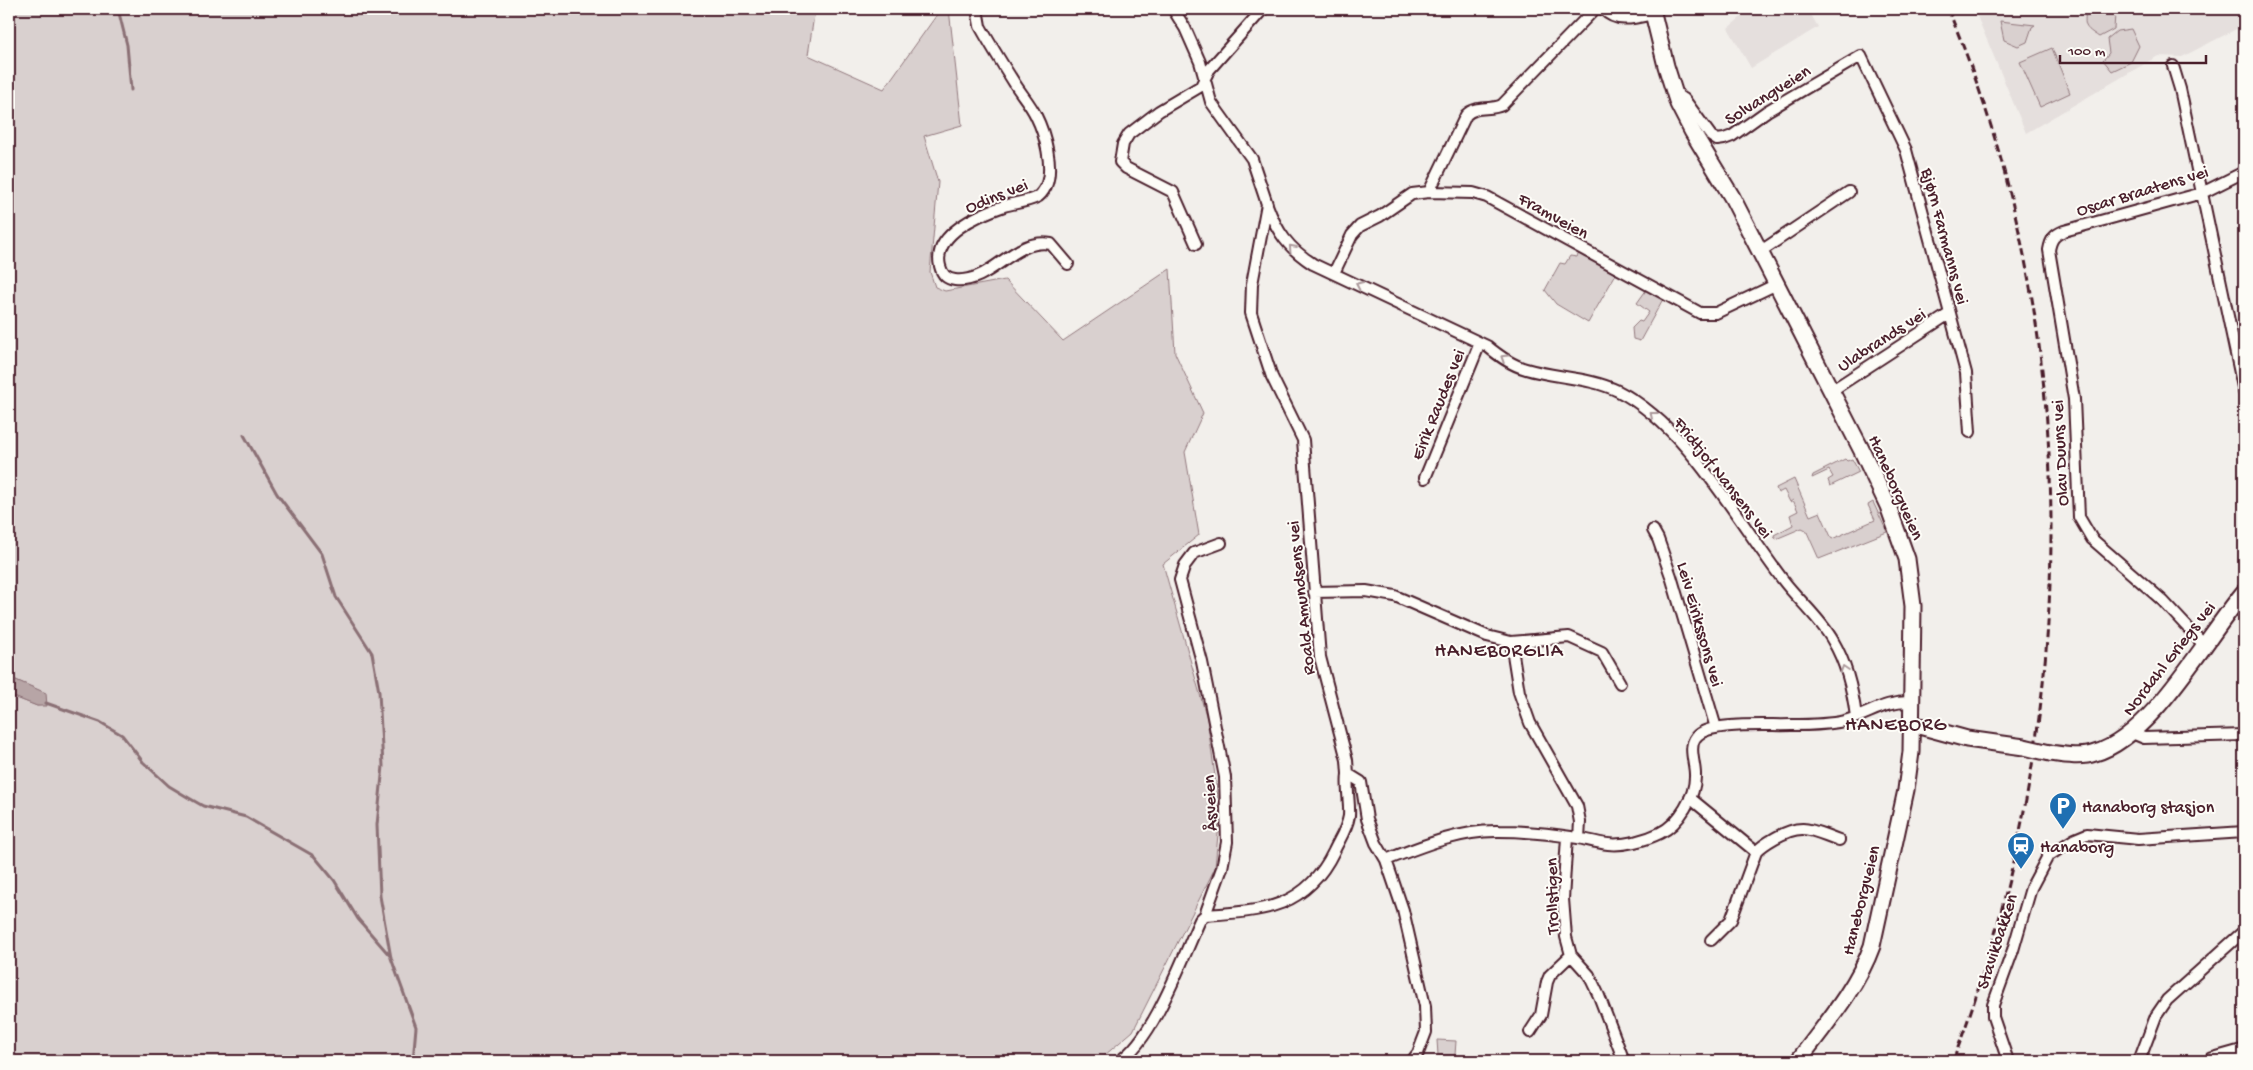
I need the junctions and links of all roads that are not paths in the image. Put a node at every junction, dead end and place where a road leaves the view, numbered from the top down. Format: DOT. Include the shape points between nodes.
graph roads {
  1 [pos="977,9"];
  2 [pos="1173,9"];
  3 [pos="1263,9"];
  4 [pos="1595,9"];
  5 [pos="1604,9"];
  6 [pos="1652,11"];
  7 [pos="1861,56"];
  8 [pos="2173,66"];
  9 [pos="1205,80"];
  10 [pos="1674,95"];
  11 [pos="2244,172"];
  12 [pos="1429,192"];
  13 [pos="1849,192"];
  14 [pos="2202,193"];
  15 [pos="1266,206"];
  16 [pos="2051,240"];
  17 [pos="1196,244"];
  18 [pos="1761,251"];
  19 [pos="1068,264"];
  20 [pos="1334,273"];
  21 [pos="1777,284"];
  22 [pos="1950,314"];
  23 [pos="1480,342"];
  24 [pos="1831,391"];
  25 [pos="2244,392"];
  26 [pos="1970,432"];
  27 [pos="1425,478"];
  28 [pos="1653,530"];
  29 [pos="1221,543"];
  30 [pos="1314,592"];
  31 [pos="2244,592"];
  32 [pos="1511,642"];
  33 [pos="2204,645"];
  34 [pos="1620,683"];
  35 [pos="1912,702"];
  36 [pos="1856,717"];
  37 [pos="1912,724"];
  38 [pos="1716,728"];
  39 [pos="2132,733"];
  40 [pos="2244,734"];
  41 [pos="1348,774"];
  42 [pos="1690,798"];
  43 [pos="2244,832"];
  44 [pos="1567,837"];
  45 [pos="1579,838"];
  46 [pos="1839,840"];
  47 [pos="1756,852"];
  48 [pos="1386,860"];
  49 [pos="1205,915"];
  50 [pos="2244,931"];
  51 [pos="1710,940"];
  52 [pos="1570,955"];
  53 [pos="1530,1032"];
  54 [pos="2244,1052"];
  55 [pos="1119,1061"];
  56 [pos="1412,1061"];
  57 [pos="1624,1061"];
  58 [pos="1798,1061"];
  59 [pos="2008,1061"];
  60 [pos="2139,1061"];
  61 [pos="2212,1061"];
  1 -- 19 [label="street, Odins vei" via="980,26 1036,116 1044,141 1049,178 1038,197 981,215 951,235 942,246 940,268 950,280 970,278 1039,242 1051,244"];
  2 -- 9 [label="street, Fridtjof Nansens vei" via="1193,45"];
  3 -- 9 [label="street" via="1209,70"];
  4 -- 12 [label="street" via="1502,104 1466,114"];
  5 -- 6 [label="street" via="1619,19"];
  6 -- 10 [label="street, Haneborgveien"];
  7 -- 10 [label="street, Solvangveien" via="1724,139 1710,136 1684,99"];
  7 -- 22 [label="street, Bjørn Farmanns vei" via="1906,150"];
  8 -- 14 [label="street"];
  9 -- 15 [label="street, Fridtjof Nansens vei" via="1211,102 1252,160"];
  9 -- 17 [label="street" via="1201,86 1137,126 1123,144 1119,158 1126,168 1173,192"];
  10 -- 18 [label="street, Haneborgveien"];
  11 -- 14 [label="street, Oscar Braatens vei"];
  12 -- 20 [label="street, Framveien" via="1412,194 1360,226"];
  12 -- 21 [label="street, Framveien" via="1473,192 1487,197 1700,313 1716,313"];
  13 -- 18 [label="street"];
  14 -- 16 [label="street, Oscar Braatens vei" via="2064,231"];
  14 -- 25 [label="street"];
  20 -- 15 [label="street, Fridtjof Nansens vei, one-way" via="1294,252 1274,225"];
  15 -- 30 [label="street, Roald Amundsens vei" via="1252,284 1251,313 1272,377 1302,440"];
  16 -- 33 [label="street, Olav Duuns vei" via="2074,399 2079,517 2092,538 2163,602"];
  18 -- 21 [label="street, Haneborgveien"];
  23 -- 20 [label="street, Fridtjof Nansens vei, one-way"];
  21 -- 24 [label="street, Haneborgveien"];
  22 -- 24 [label="street, Ulabrands vei"];
  22 -- 26 [label="street, Bjørn Farmanns vei" via="1966,373"];
  23 -- 27 [label="street, Eirik Raudes vei"];
  36 -- 23 [label="street, Fridtjof Nansens vei, one-way" via="1846,674 1832,639 1784,582 1706,474 1662,422 1618,391 1594,382 1525,369"];
  24 -- 35 [label="street, Haneborgveien" via="1882,492 1904,548 1913,606"];
  28 -- 38 [label="street, Leiv Eirikssons vei" via="1672,576"];
  29 -- 49 [label="street, Åsveien" via="1194,553 1180,580 1202,662 1226,777 1228,842"];
  30 -- 32 [label="street" via="1366,591 1395,596 1487,636"];
  30 -- 41 [label="street, Roald Amundsens vei" via="1320,657"];
  31 -- 33 [label="street, Nordahl Griegs vei"];
  32 -- 34 [label="street" via="1569,637 1602,652"];
  32 -- 45 [label="street" via="1519,692 1530,723 1577,806"];
  33 -- 39 [label="street, Nordahl Griegs vei"];
  35 -- 36 [label="street" via="1885,704"];
  35 -- 37 [label="street, Haneborgveien"];
  36 -- 38 [label="street" via="1829,724"];
  37 -- 39 [label="street, Nordahl Griegs vei, bridge" via="1967,739 2074,755 2092,754"];
  37 -- 58 [label="street, Haneborgveien" via="1910,769 1872,946 1852,986"];
  38 -- 42 [label="street" via="1697,735 1693,741 1696,775"];
  39 -- 40 [label="street" via="2144,738"];
  41 -- 48 [label="street, Roald Amundsens vei" via="1360,782 1367,819"];
  41 -- 49 [label="street" via="1349,816 1331,857 1314,883 1276,906"];
  42 -- 45 [label="street" via="1661,833 1609,844"];
  42 -- 47 [label="street"];
  43 -- 59 [label="street, Stavikbakken" via="2138,839 2087,834 2048,856 2030,888 1993,1005 1992,1016"];
  44 -- 45 [label="street"];
  44 -- 48 [label="street" via="1531,832 1465,834"];
  44 -- 52 [label="street, Trollstigen" via="1563,899"];
  46 -- 47 [label="street" via="1796,828"];
  47 -- 51 [label="street" via="1731,920"];
  48 -- 56 [label="street, Roald Amundsens vei" via="1403,910 1425,1006 1426,1032"];
  49 -- 55 [label="street, Åsveien" via="1147,1031"];
  50 -- 60 [label="street" via="2168,1000 2156,1016"];
  52 -- 53 [label="street, Trollstigen" via="1546,982 1541,1015"];
  52 -- 57 [label="street, Trollstigen" via="1589,975"];
  54 -- 61 [label="street"];
}
